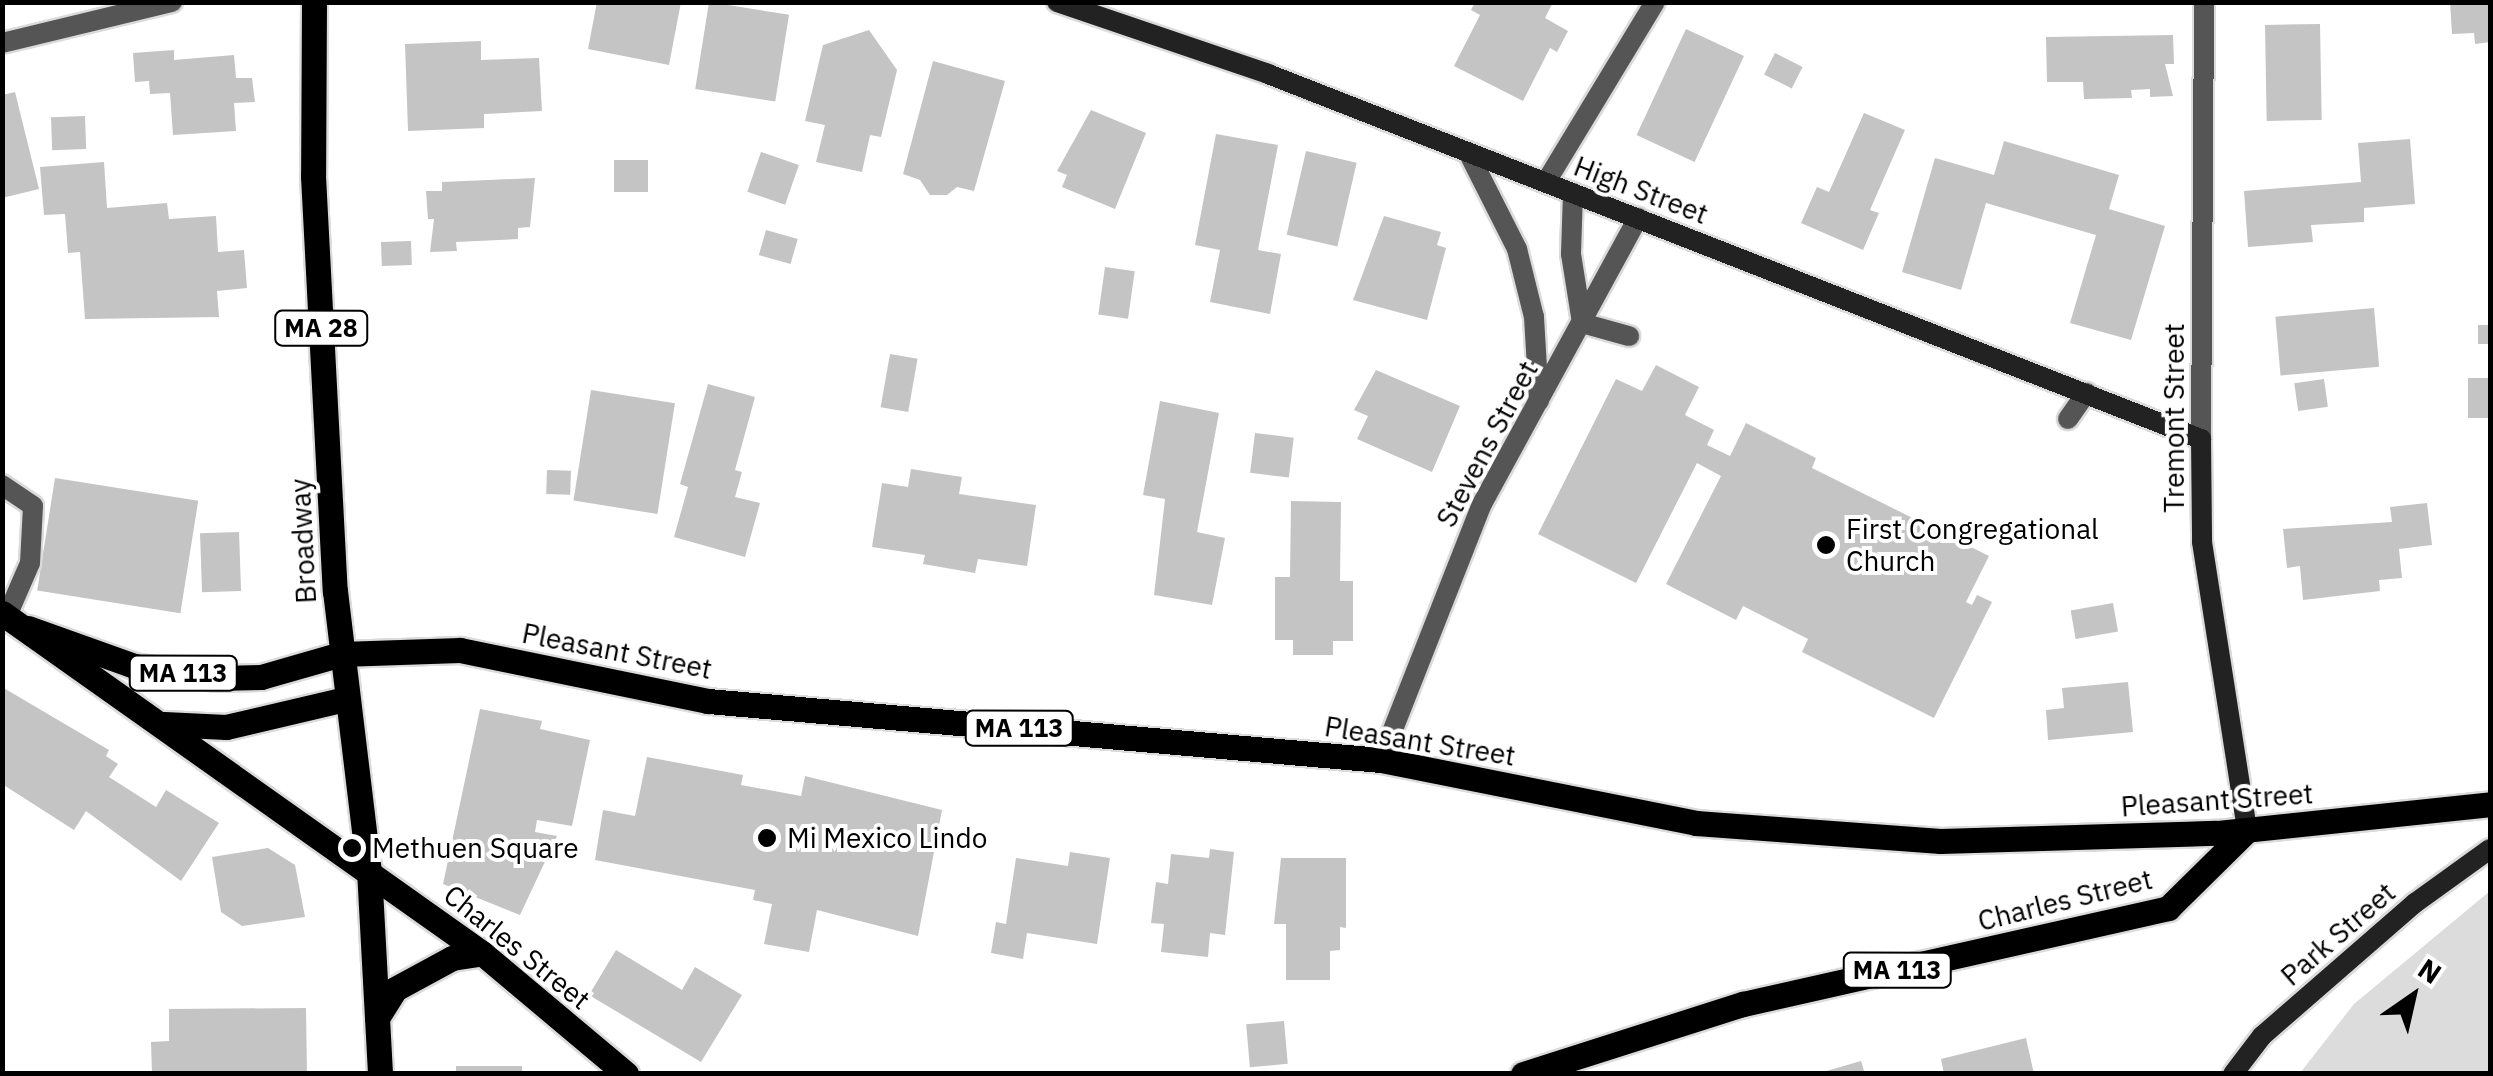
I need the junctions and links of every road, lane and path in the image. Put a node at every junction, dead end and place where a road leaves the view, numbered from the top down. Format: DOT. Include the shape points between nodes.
graph roads {
  1 [pos="172,2"];
  2 [pos="314,2"];
  3 [pos="1057,2"];
  4 [pos="1655,2"];
  5 [pos="2204,2"];
  6 [pos="2,43"];
  7 [pos="1468,152"];
  8 [pos="1546,182"];
  9 [pos="1573,193"];
  10 [pos="1638,218"];
  11 [pos="1582,323"];
  12 [pos="1629,336"];
  13 [pos="2086,393"];
  14 [pos="1539,401"];
  15 [pos="2068,419"];
  16 [pos="2201,439"];
  17 [pos="2,485"];
  18 [pos="13,619"];
  19 [pos="341,654"];
  20 [pos="345,699"];
  21 [pos="164,724"];
  22 [pos="1381,760"];
  23 [pos="2490,804"];
  24 [pos="2247,830"];
  25 [pos="2490,849"];
  26 [pos="369,870"];
  27 [pos="482,953"];
  28 [pos="377,1018"];
  29 [pos="380,1074"];
  30 [pos="626,1074"];
  31 [pos="1523,1074"];
  32 [pos="2233,1074"];
  1 -- 6 [label="street"];
  2 -- 19 [label="main road, Broadway / MA 28" via="313,176"];
  3 -- 7 [label="street, High Street"];
  4 -- 8 [label="street"];
  5 -- 16 [label="street, Tremont Street"];
  7 -- 8 [label="street, High Street"];
  7 -- 14 [label="street" via="1517,249 1534,317"];
  8 -- 9 [label="street, High Street"];
  9 -- 10 [label="street, High Street"];
  9 -- 11 [label="street" via="1571,254"];
  10 -- 11 [label="street, Stevens Street"];
  10 -- 13 [label="street, High Street"];
  11 -- 12 [label="street"];
  11 -- 14 [label="street, Stevens Street"];
  13 -- 15 [label="street"];
  13 -- 16 [label="street, High Street"];
  14 -- 22 [label="street, Stevens Street" via="1482,504"];
  16 -- 24 [label="street, Tremont Street" via="2202,542"];
  17 -- 18 [label="street" via="33,506 30,564"];
  18 -- 19 [label="main road, MA 113" via="134,666 215,678 260,677"];
  18 -- 21 [label="main road, MA 113"];
  19 -- 20 [label="main road, Broadway / MA 28"];
  19 -- 22 [label="main road, Pleasant Street / MA 113" via="460,650 708,701"];
  20 -- 21 [label="main road" via="226,727"];
  20 -- 26 [label="main road, Broadway / MA 28"];
  21 -- 26 [label="main road, MA 113"];
  22 -- 24 [label="main road, Pleasant Street / MA 113" via="1696,823 1940,841"];
  23 -- 24 [label="main road, Pleasant Street / MA 113"];
  24 -- 31 [label="main road, Charles Street / MA 113" via="2168,908 1743,1004"];
  25 -- 32 [label="street, Park Street" via="2416,903 2262,1036"];
  26 -- 27 [label="main road, Charles Street / MA 113"];
  26 -- 28 [label="main road, Broadway / MA 28"];
  27 -- 28 [label="main road" via="452,958 395,989"];
  27 -- 30 [label="main road, Charles Street / MA 113"];
  28 -- 29 [label="main road, Broadway / MA 28"];
}
